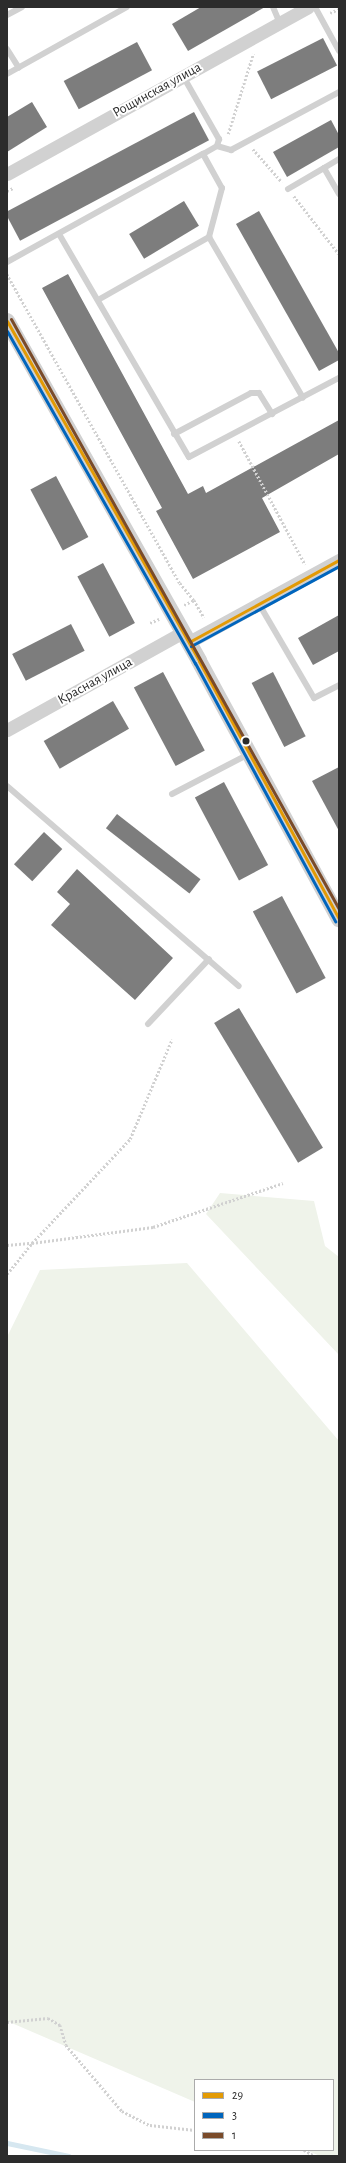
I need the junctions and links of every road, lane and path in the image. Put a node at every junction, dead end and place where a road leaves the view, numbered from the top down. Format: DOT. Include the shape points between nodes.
graph roads {
  1 [pos="22,7"];
  2 [pos="127,7"];
  3 [pos="273,7"];
  4 [pos="308,7"];
  5 [pos="315,7"];
  6 [pos="7,15"];
  7 [pos="279,21"];
  8 [pos="7,49"];
  9 [pos="339,52"];
  10 [pos="253,54"];
  11 [pos="19,68"];
  12 [pos="7,74"];
  13 [pos="182,75"];
  14 [pos="339,92"];
  15 [pos="217,146"];
  16 [pos="223,150"];
  17 [pos="203,154"];
  18 [pos="339,159"];
  19 [pos="324,168"];
  20 [pos="7,174"];
  21 [pos="288,189"];
  22 [pos="339,194"];
  23 [pos="59,234"];
  24 [pos="209,237"];
  25 [pos="7,262"];
  26 [pos="7,274"];
  27 [pos="98,300"];
  28 [pos="7,321"];
  29 [pos="339,378"];
  30 [pos="303,398"];
  31 [pos="272,414"];
  32 [pos="174,434"];
  33 [pos="235,434"];
  34 [pos="339,560"];
  35 [pos="311,575"];
  36 [pos="194,600"];
  37 [pos="259,604"];
  38 [pos="186,637"];
  39 [pos="339,685"];
  40 [pos="7,730"];
  41 [pos="249,754"];
  42 [pos="7,786"];
  43 [pos="172,794"];
  44 [pos="339,918"];
  45 [pos="209,959"];
  46 [pos="239,986"];
  47 [pos="148,1024"];
  48 [pos="172,1039"];
  49 [pos="283,1183"];
  50 [pos="32,1243"];
  51 [pos="7,1245"];
  52 [pos="7,1274"];
  53 [pos="7,2022"];
  54 [pos="194,2130"];
  55 [pos="306,2151"];
  56 [pos="315,2156"];
  1 -- 6 [label="lane"];
  2 -- 11 [label="lane"];
  3 -- 7 [label="lane"];
  4 -- 7 [label="street, Рощинская улица"];
  5 -- 9 [label="lane"];
  7 -- 13 [label="street, Рощинская улица"];
  8 -- 11 [label="lane"];
  10 -- 16 [label="path"];
  11 -- 12 [label="lane"];
  13 -- 15 [label="lane" via="219,140"];
  13 -- 20 [label="street, Рощинская улица"];
  14 -- 16 [label="lane" via="231,150"];
  15 -- 16 [label="lane"];
  15 -- 17 [label="lane"];
  17 -- 23 [label="lane"];
  17 -- 24 [label="lane" via="222,188"];
  18 -- 19 [label="lane"];
  19 -- 21 [label="lane"];
  19 -- 22 [label="lane"];
  23 -- 25 [label="lane"];
  23 -- 27 [label="lane"];
  24 -- 27 [label="lane"];
  24 -- 30 [label="lane"];
  26 -- 36 [label="path" via="180,583"];
  27 -- 32 [label="lane"];
  28 -- 38 [label="street"];
  29 -- 30 [label="lane"];
  30 -- 31 [label="lane"];
  31 -- 32 [label="lane" via="258,394 251,393"];
  31 -- 33 [label="lane"];
  32 -- 33 [label="lane" via="189,457"];
  33 -- 35 [label="path"];
  34 -- 35 [label="street, Красная улица"];
  35 -- 37 [label="street, Красная улица"];
  37 -- 38 [label="street, Красная улица"];
  37 -- 39 [label="lane" via="314,698"];
  38 -- 40 [label="street, Красная улица"];
  38 -- 41 [label="street"];
  41 -- 43 [label="lane"];
  41 -- 44 [label="street"];
  42 -- 45 [label="lane"];
  45 -- 46 [label="lane"];
  45 -- 47 [label="lane"];
  48 -- 50 [label="path" via="130,1139"];
  49 -- 50 [label="path" via="154,1227"];
  50 -- 51 [label="path"];
  50 -- 52 [label="path"];
  53 -- 54 [label="path" via="48,2018 60,2025 66,2045 122,2111 150,2125"];
  55 -- 56 [label="path"];
}
